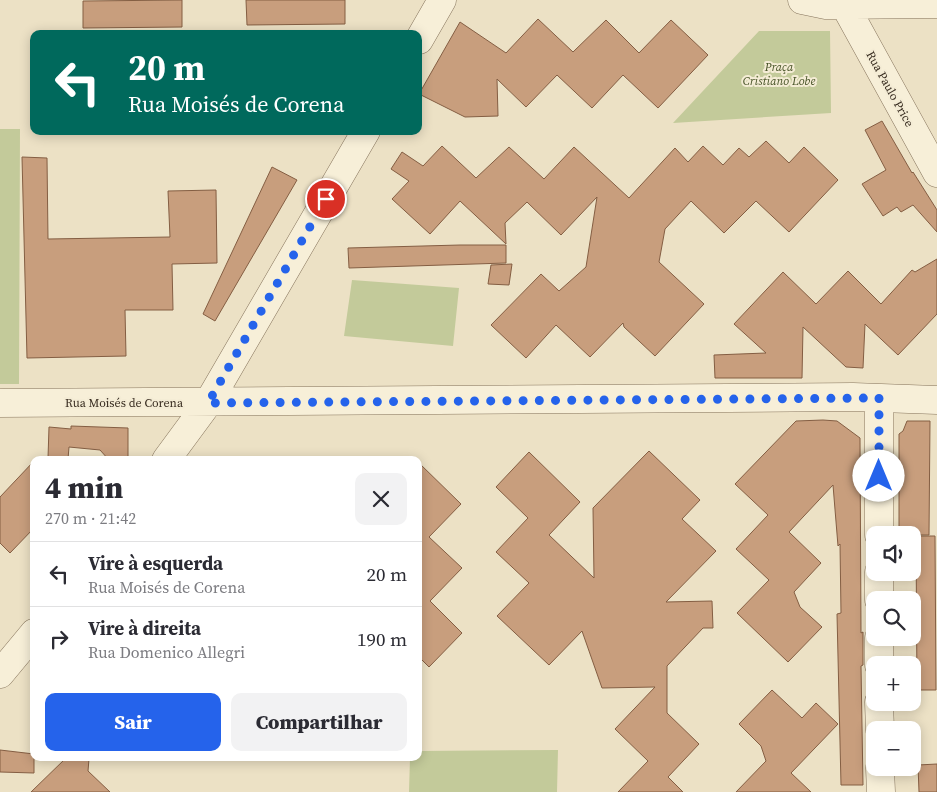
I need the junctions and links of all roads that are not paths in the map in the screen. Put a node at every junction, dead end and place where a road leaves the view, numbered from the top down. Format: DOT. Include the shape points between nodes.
graph roads {
  1 [pos="442,0"];
  2 [pos="802,0"];
  3 [pos="844,4"];
  4 [pos="937,4"];
  5 [pos="422,35"];
  6 [pos="364,135"];
  7 [pos="937,174"];
  8 [pos="879,398"];
  9 [pos="937,400"];
  10 [pos="0,403"];
  11 [pos="208,403"];
  12 [pos="169,456"];
  13 [pos="879,526"];
  14 [pos="30,638"];
  15 [pos="0,674"];
  16 [pos="880,776"];
  17 [pos="881,792"];
  1 -- 5 [label="street"];
  2 -- 3 [label="street"];
  3 -- 4 [label="street"];
  3 -- 7 [label="street, Rua Paulo Price"];
  6 -- 11 [label="street"];
  8 -- 9 [label="street, Rua Moisés de Corena"];
  8 -- 11 [label="street, Rua Moisés de Corena"];
  8 -- 13 [label="street"];
  10 -- 11 [label="street, Rua Moisés de Corena"];
  11 -- 12 [label="street"];
  14 -- 15 [label="street"];
  16 -- 17 [label="street"];
}
